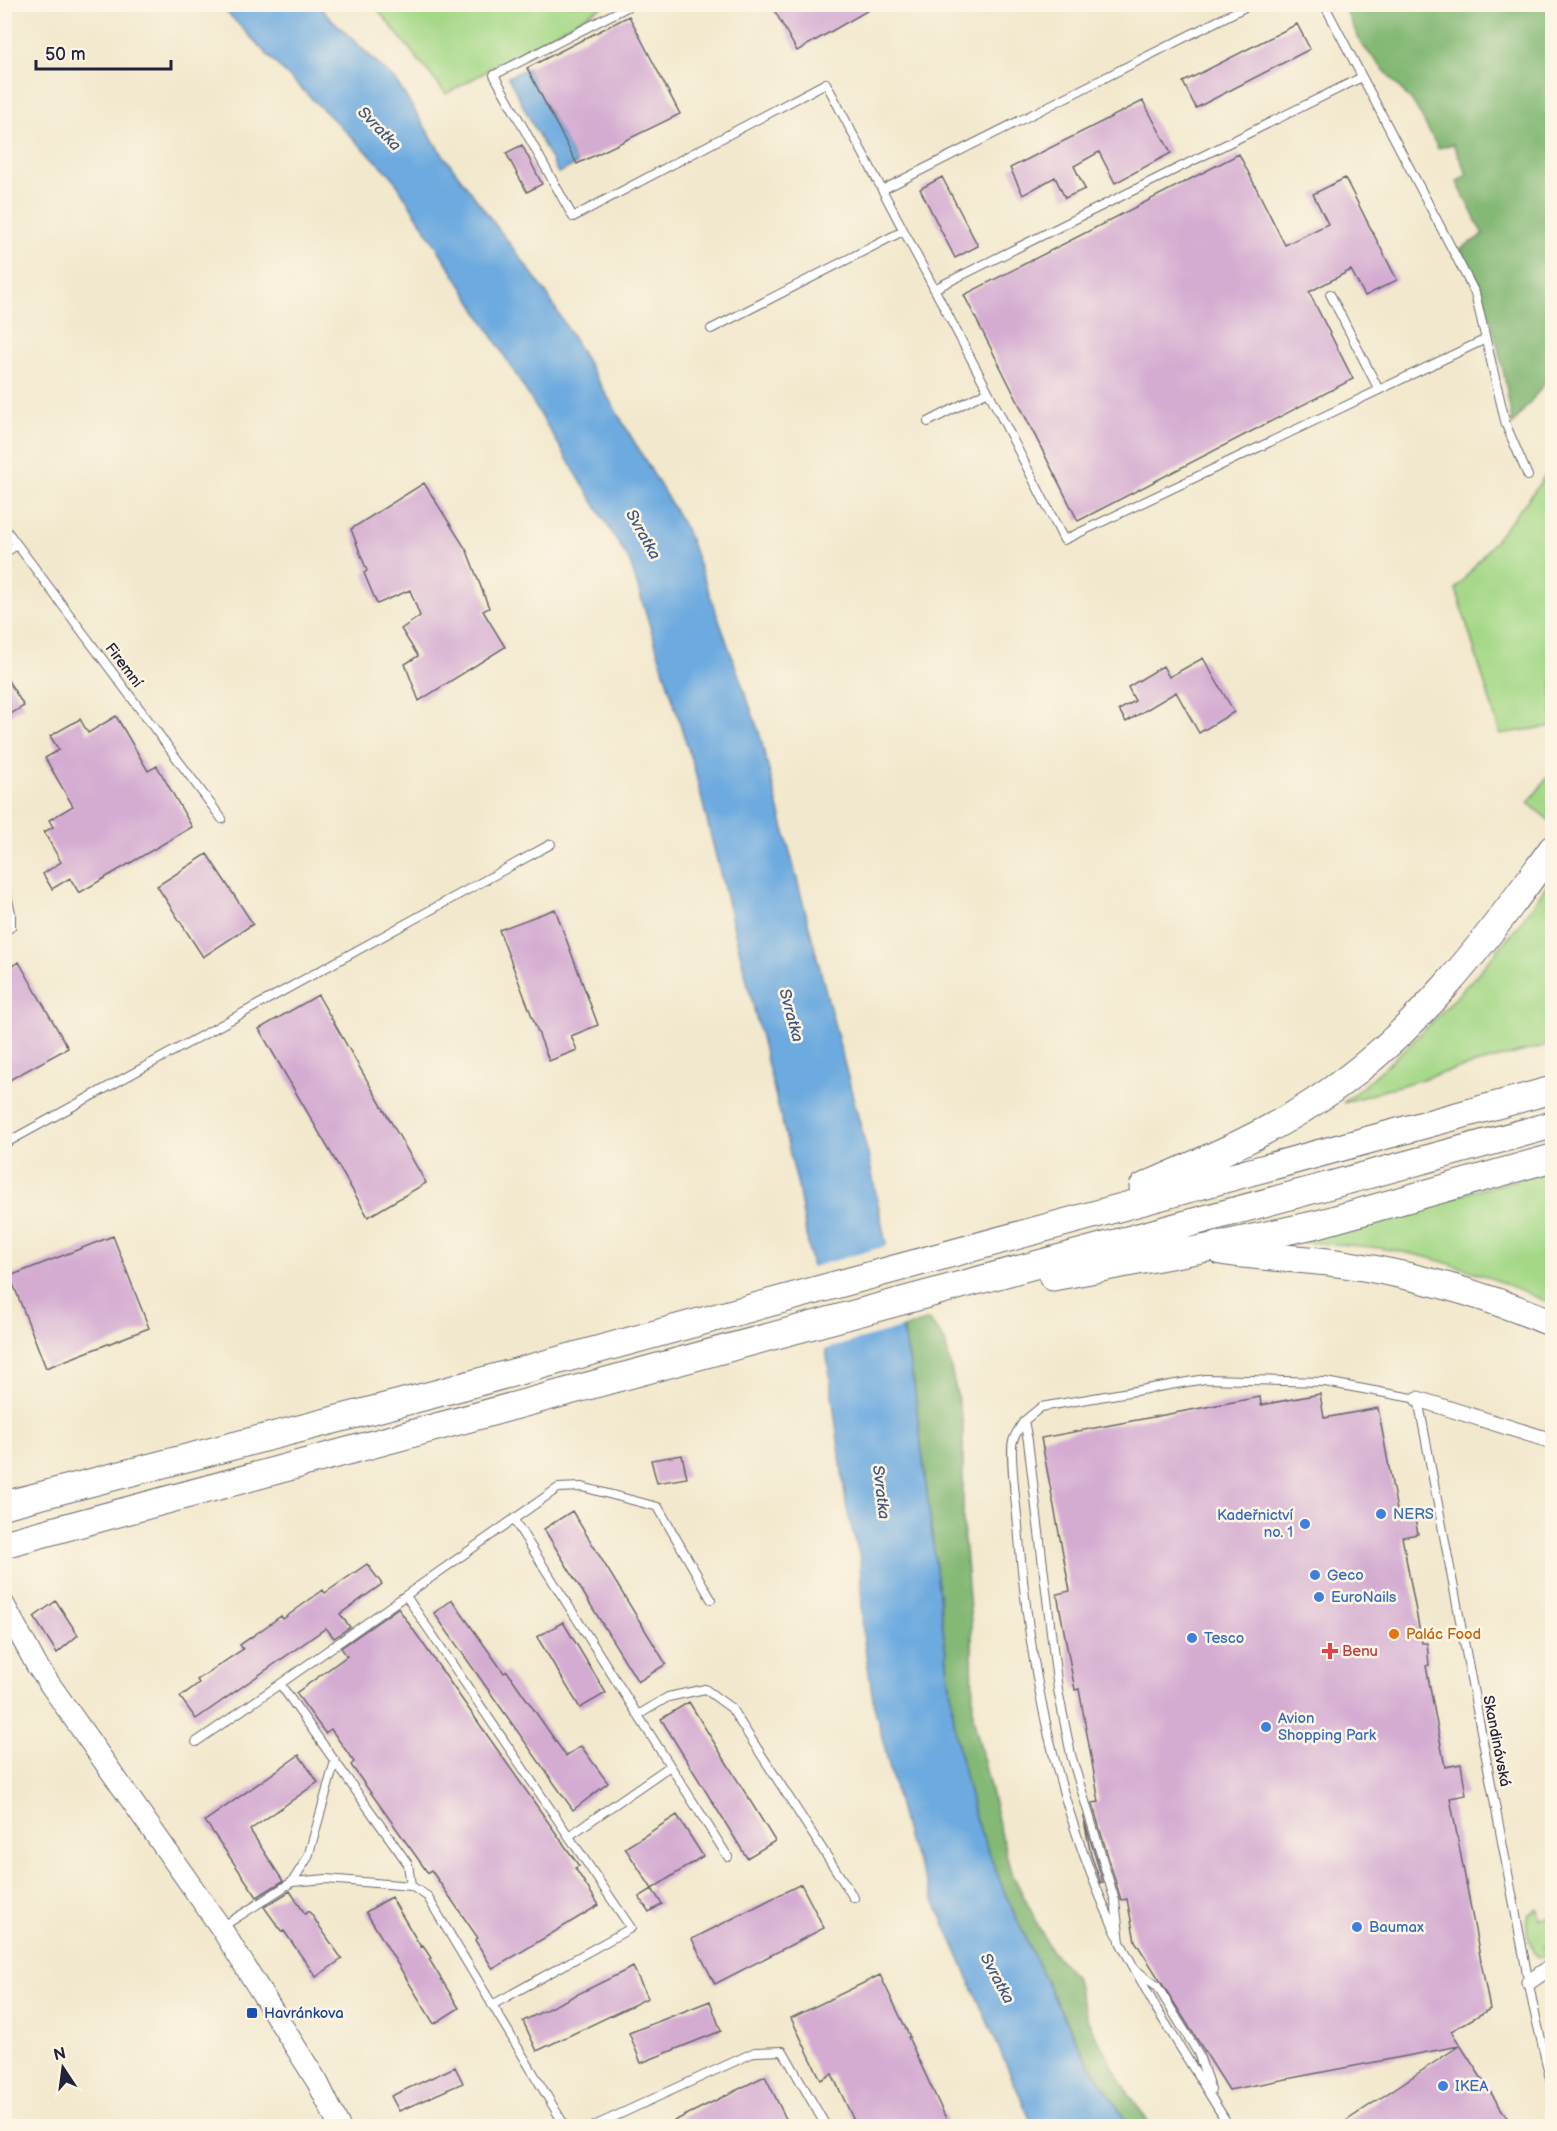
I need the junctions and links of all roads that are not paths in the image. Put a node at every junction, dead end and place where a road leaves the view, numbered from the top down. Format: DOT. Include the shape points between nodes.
graph roads {
  1 [pos="633,4"];
  2 [pos="1251,4"];
  3 [pos="1324,4"];
  4 [pos="1362,77"];
  5 [pos="882,190"];
  6 [pos="903,231"];
  7 [pos="934,289"];
  8 [pos="1330,294"];
  9 [pos="711,329"];
  10 [pos="1486,339"];
  11 [pos="1379,390"];
  12 [pos="988,391"];
  13 [pos="928,422"];
  14 [pos="1528,476"];
  15 [pos="4,527"];
  16 [pos="17,545"];
  17 [pos="4,553"];
  18 [pos="222,819"];
  19 [pos="551,844"];
  20 [pos="1552,849"];
  21 [pos="4,883"];
  22 [pos="4,932"];
  23 [pos="1552,1090"];
  24 [pos="1552,1125"];
  25 [pos="4,1144"];
  26 [pos="1552,1158"];
  27 [pos="1060,1223"];
  28 [pos="1208,1248"];
  29 [pos="962,1285"];
  30 [pos="1552,1323"];
  31 [pos="1418,1399"];
  32 [pos="1024,1421"];
  33 [pos="1552,1441"];
  34 [pos="4,1505"];
  35 [pos="514,1520"];
  36 [pos="5,1544"];
  37 [pos="406,1596"];
  38 [pos="711,1599"];
  39 [pos="4,1605"];
  40 [pos="280,1684"];
  41 [pos="638,1715"];
  42 [pos="196,1742"];
  43 [pos="335,1761"];
  44 [pos="670,1766"];
  45 [pos="568,1836"];
  46 [pos="728,1857"];
  47 [pos="292,1882"];
  48 [pos="411,1886"];
  49 [pos="854,1898"];
  50 [pos="221,1928"];
  51 [pos="1120,1941"];
  52 [pos="1552,1966"];
  53 [pos="1134,1968"];
  54 [pos="1529,1982"];
  55 [pos="492,2005"];
  56 [pos="1552,2087"];
  57 [pos="1218,2108"];
  58 [pos="339,2127"];
  59 [pos="565,2127"];
  60 [pos="594,2127"];
  61 [pos="826,2127"];
  62 [pos="1229,2127"];
  1 -- 5 [label="lane" via="494,75 573,218 826,83"];
  2 -- 5 [label="lane"];
  3 -- 4 [label="lane"];
  4 -- 7 [label="lane"];
  4 -- 10 [label="lane" via="1475,293"];
  5 -- 6 [label="lane"];
  6 -- 7 [label="lane"];
  6 -- 9 [label="lane"];
  7 -- 12 [label="lane"];
  8 -- 11 [label="lane"];
  10 -- 11 [label="lane"];
  10 -- 14 [label="lane" via="1506,425"];
  11 -- 12 [label="lane" via="1064,540"];
  12 -- 13 [label="lane"];
  15 -- 16 [label="lane, Firemní"];
  16 -- 17 [label="lane"];
  16 -- 18 [label="lane, Firemní"];
  19 -- 25 [label="lane"];
  20 -- 27 [label="highway" via="1492,932 1442,992 1359,1069 1315,1102 1261,1133"];
  21 -- 22 [label="lane" via="11,927"];
  23 -- 27 [label="highway"];
  24 -- 29 [label="highway"];
  26 -- 28 [label="highway" via="1318,1224"];
  27 -- 34 [label="highway" via="431,1395"];
  28 -- 29 [label="highway" via="1061,1276"];
  28 -- 30 [label="highway" via="1385,1271 1470,1292"];
  29 -- 36 [label="highway"];
  31 -- 32 [label="lane" via="1325,1382 1205,1379 1041,1407"];
  31 -- 33 [label="street"];
  31 -- 54 [label="lane, Skandinávská"];
  32 -- 51 [label="lane" via="1058,1690 1071,1755 1115,1901"];
  32 -- 51 [label="lane" via="1012,1443 1025,1601 1043,1714 1076,1836"];
  35 -- 37 [label="lane"];
  35 -- 38 [label="lane" via="558,1488 582,1487 658,1507"];
  35 -- 41 [label="lane"];
  37 -- 40 [label="lane"];
  37 -- 45 [label="lane"];
  39 -- 50 [label="street" via="37,1666"];
  40 -- 42 [label="lane"];
  40 -- 43 [label="lane"];
  41 -- 44 [label="lane"];
  41 -- 49 [label="lane" via="668,1697 705,1689 731,1708"];
  43 -- 47 [label="lane" via="308,1857"];
  43 -- 48 [label="lane" via="408,1864"];
  44 -- 45 [label="lane"];
  44 -- 46 [label="lane"];
  45 -- 55 [label="lane" via="631,1928"];
  47 -- 48 [label="lane" via="326,1879"];
  47 -- 50 [label="lane"];
  48 -- 55 [label="lane" via="427,1896"];
  50 -- 58 [label="street" via="318,2083"];
  51 -- 53 [label="lane"];
  52 -- 54 [label="street"];
  53 -- 57 [label="lane"];
  53 -- 57 [label="lane" via="1156,1986 1198,2053"];
  54 -- 56 [label="lane, Skandinávská"];
  55 -- 59 [label="lane"];
  57 -- 62 [label="lane"];
  60 -- 61 [label="lane" via="755,2052 783,2051"];
}
